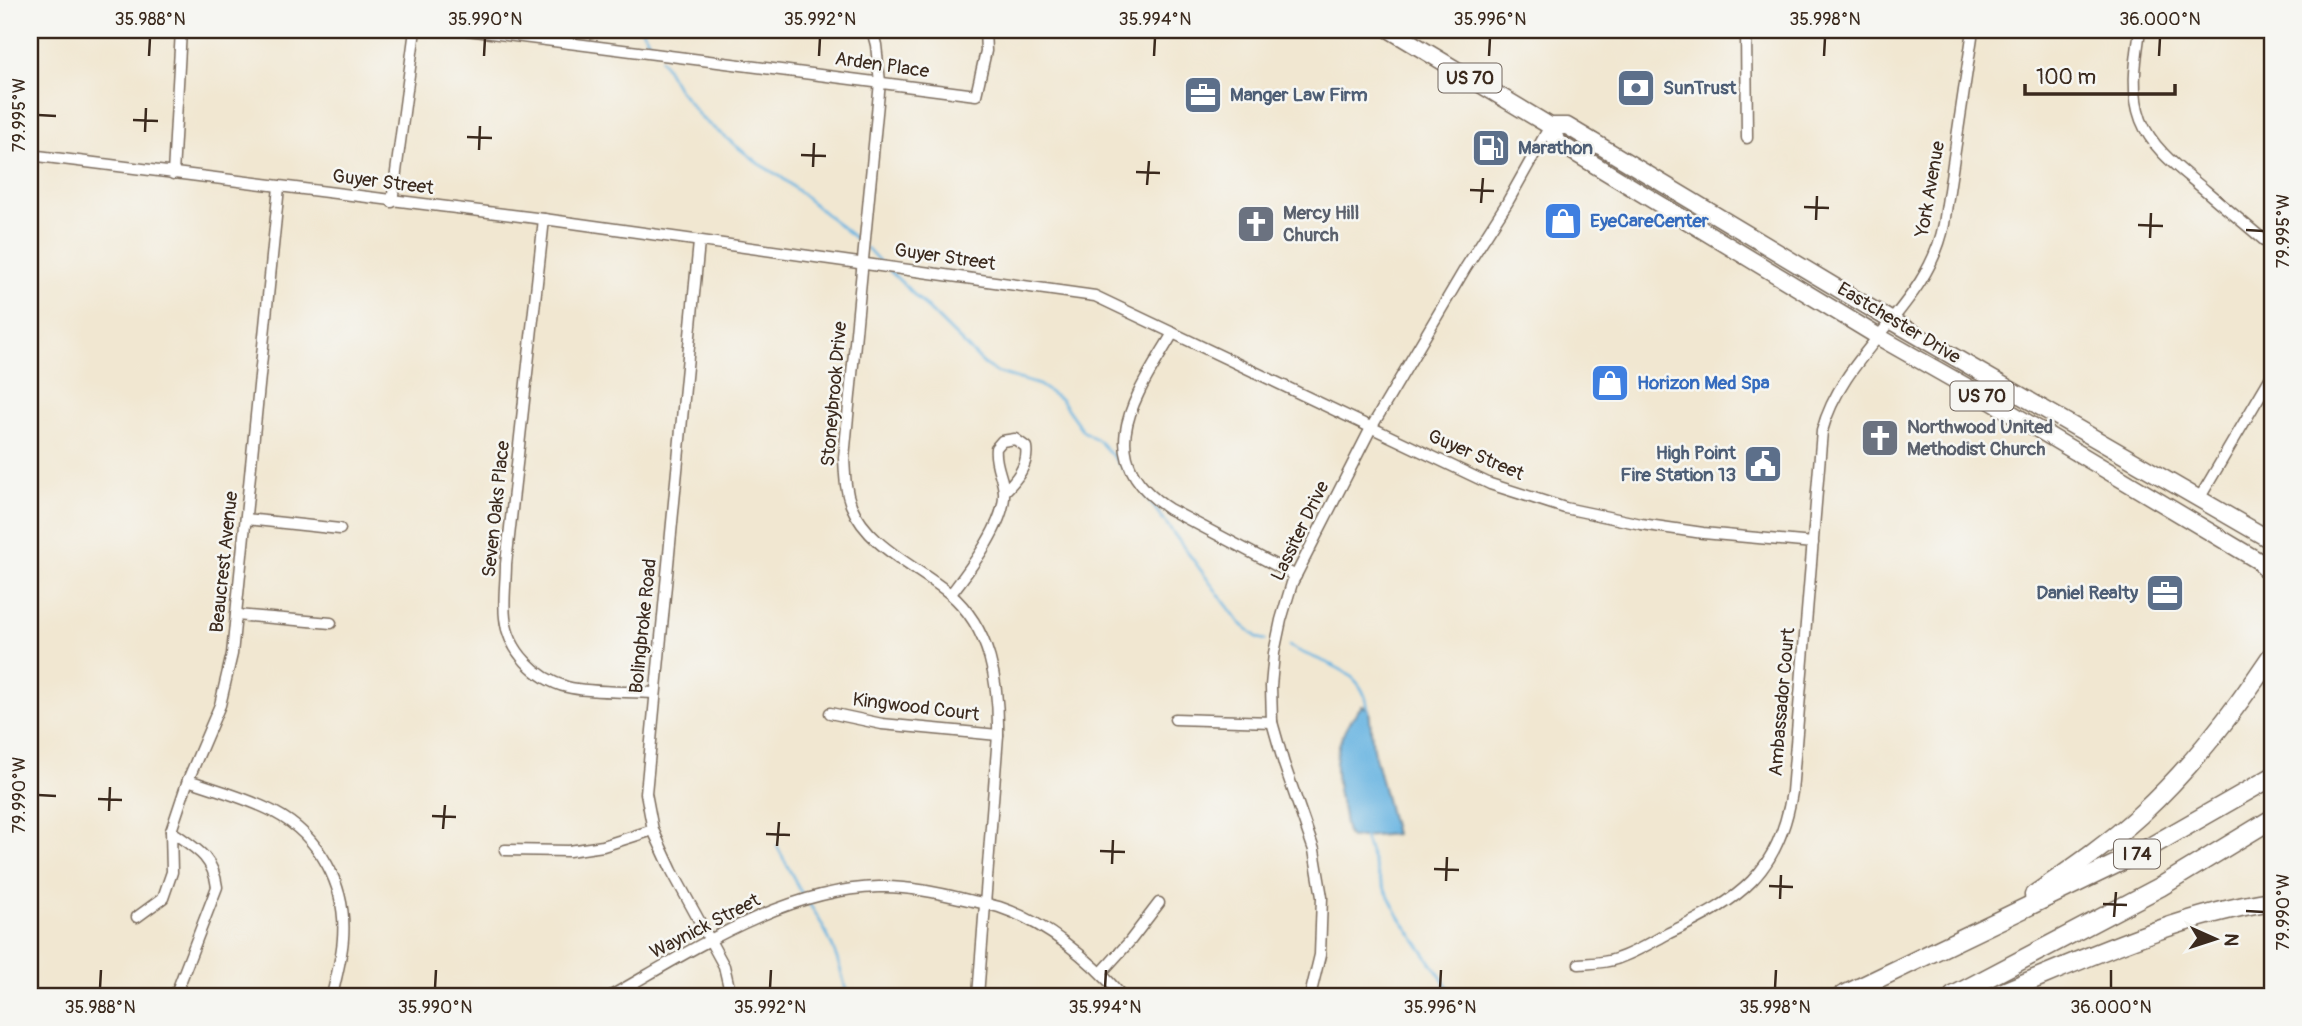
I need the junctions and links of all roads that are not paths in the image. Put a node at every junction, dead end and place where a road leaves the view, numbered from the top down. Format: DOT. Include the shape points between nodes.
graph roads {
  1 [pos="181,30"];
  2 [pos="415,30"];
  3 [pos="467,30"];
  4 [pos="872,30"];
  5 [pos="985,30"];
  6 [pos="1390,30"];
  7 [pos="1745,30"];
  8 [pos="1973,30"];
  9 [pos="2140,30"];
  10 [pos="880,82"];
  11 [pos="1550,126"];
  12 [pos="1747,138"];
  13 [pos="30,155"];
  14 [pos="173,174"];
  15 [pos="279,187"];
  16 [pos="392,202"];
  17 [pos="544,219"];
  18 [pos="699,242"];
  19 [pos="2272,247"];
  20 [pos="864,262"];
  21 [pos="1892,321"];
  22 [pos="1173,333"];
  23 [pos="1879,337"];
  24 [pos="2272,375"];
  25 [pos="1371,428"];
  26 [pos="1004,492"];
  27 [pos="2199,499"];
  28 [pos="246,519"];
  29 [pos="340,529"];
  30 [pos="2272,541"];
  31 [pos="1813,543"];
  32 [pos="2269,569"];
  33 [pos="1296,576"];
  34 [pos="951,594"];
  35 [pos="236,615"];
  36 [pos="331,624"];
  37 [pos="2272,655"];
  38 [pos="654,693"];
  39 [pos="830,713"];
  40 [pos="1175,719"];
  41 [pos="1272,722"];
  42 [pos="998,734"];
  43 [pos="2272,777"];
  44 [pos="188,780"];
  45 [pos="2272,819"];
  46 [pos="653,830"];
  47 [pos="171,831"];
  48 [pos="505,850"];
  49 [pos="2272,901"];
  50 [pos="1159,903"];
  51 [pos="985,904"];
  52 [pos="137,918"];
  53 [pos="1996,921"];
  54 [pos="711,940"];
  55 [pos="1579,964"];
  56 [pos="1102,972"];
  57 [pos="175,996"];
  58 [pos="332,996"];
  59 [pos="611,996"];
  60 [pos="731,996"];
  61 [pos="978,996"];
  62 [pos="1122,996"];
  63 [pos="1310,996"];
  64 [pos="1842,996"];
  65 [pos="1953,996"];
  66 [pos="1993,996"];
  1 -- 14 [label="street"];
  2 -- 16 [label="street"];
  3 -- 10 [label="street, Arden Place"];
  4 -- 10 [label="street, Stoneybrook Drive"];
  5 -- 10 [label="street, Arden Place" via="986,51 976,95"];
  6 -- 11 [label="main road, Eastchester Drive / US 70"];
  7 -- 12 [label="street"];
  8 -- 21 [label="street, York Avenue" via="1941,240 1926,274"];
  9 -- 19 [label="street" via="2136,104 2153,142"];
  10 -- 20 [label="street, Stoneybrook Drive"];
  11 -- 21 [label="main road, Eastchester Drive / US 70" via="1567,126"];
  11 -- 23 [label="main road, Eastchester Drive / US 70" via="1557,142"];
  11 -- 25 [label="street, Lassiter Drive"];
  13 -- 14 [label="street, Guyer Street"];
  14 -- 15 [label="street, Guyer Street"];
  15 -- 16 [label="street, Guyer Street"];
  15 -- 28 [label="street, Beaucrest Avenue"];
  16 -- 17 [label="street, Guyer Street"];
  17 -- 18 [label="street, Guyer Street"];
  17 -- 38 [label="street, Seven Oaks Place" via="506,564 505,619 512,644 522,658 551,681 568,687"];
  18 -- 20 [label="street, Guyer Street"];
  18 -- 38 [label="street, Bolingbroke Road"];
  20 -- 22 [label="street, Guyer Street" via="1095,296"];
  20 -- 34 [label="street, Stoneybrook Drive" via="844,457 851,506 866,530 891,552"];
  21 -- 23 [label="street, York Avenue"];
  21 -- 27 [label="main road, Eastchester Drive / US 70"];
  22 -- 25 [label="street, Guyer Street"];
  22 -- 33 [label="street" via="1128,415 1125,447 1134,474 1150,496 1169,509"];
  23 -- 31 [label="street, Ambassador Court" via="1844,380 1826,415"];
  23 -- 32 [label="main road, Eastchester Drive / US 70"];
  24 -- 27 [label="street"];
  25 -- 31 [label="street, Guyer Street" via="1482,481 1565,508 1675,529"];
  25 -- 33 [label="street, Lassiter Drive"];
  26 -- 26 [label="street" via="996,448 1002,441 1015,439 1026,447 1027,457"];
  26 -- 34 [label="street" via="992,533"];
  27 -- 30 [label="main road, Eastchester Drive / US 70"];
  28 -- 29 [label="street"];
  28 -- 35 [label="street, Beaucrest Avenue"];
  31 -- 55 [label="street, Ambassador Court" via="1792,792 1776,849 1754,879 1721,908 1616,959"];
  33 -- 41 [label="street, Lassiter Drive" via="1274,653"];
  34 -- 42 [label="street, Stoneybrook Drive" via="983,639 994,670"];
  35 -- 36 [label="street"];
  35 -- 44 [label="street, Beaucrest Avenue" via="220,705"];
  37 -- 53 [label="highway" via="2216,734 2158,797 2099,848"];
  38 -- 46 [label="street, Bolingbroke Road" via="646,793"];
  39 -- 42 [label="street, Kingwood Court" via="882,724"];
  40 -- 41 [label="street"];
  41 -- 63 [label="street, Lassiter Drive" via="1314,850 1320,883 1321,945"];
  42 -- 51 [label="street, Stoneybrook Drive"];
  43 -- 53 [label="highway, I 74" via="2141,852"];
  44 -- 47 [label="street, Beaucrest Avenue"];
  44 -- 58 [label="street" via="276,813 317,848 336,884 343,911"];
  45 -- 65 [label="highway, I 74" via="2160,887"];
  46 -- 48 [label="street" via="569,851"];
  46 -- 54 [label="street, Bolingbroke Road"];
  47 -- 52 [label="street, Beaucrest Avenue" via="172,872 163,898"];
  47 -- 57 [label="street" via="209,861 217,887"];
  49 -- 66 [label="highway" via="2205,914 2152,931"];
  50 -- 56 [label="street"];
  51 -- 54 [label="street, Waynick Street" via="931,892 866,888 782,908"];
  51 -- 56 [label="street, Waynick Street" via="1036,925"];
  51 -- 61 [label="street, Stoneybrook Drive"];
  53 -- 64 [label="highway, I 74"];
  54 -- 59 [label="street, Waynick Street"];
  54 -- 60 [label="street, Bolingbroke Road"];
  56 -- 62 [label="street, Waynick Street"];
}
